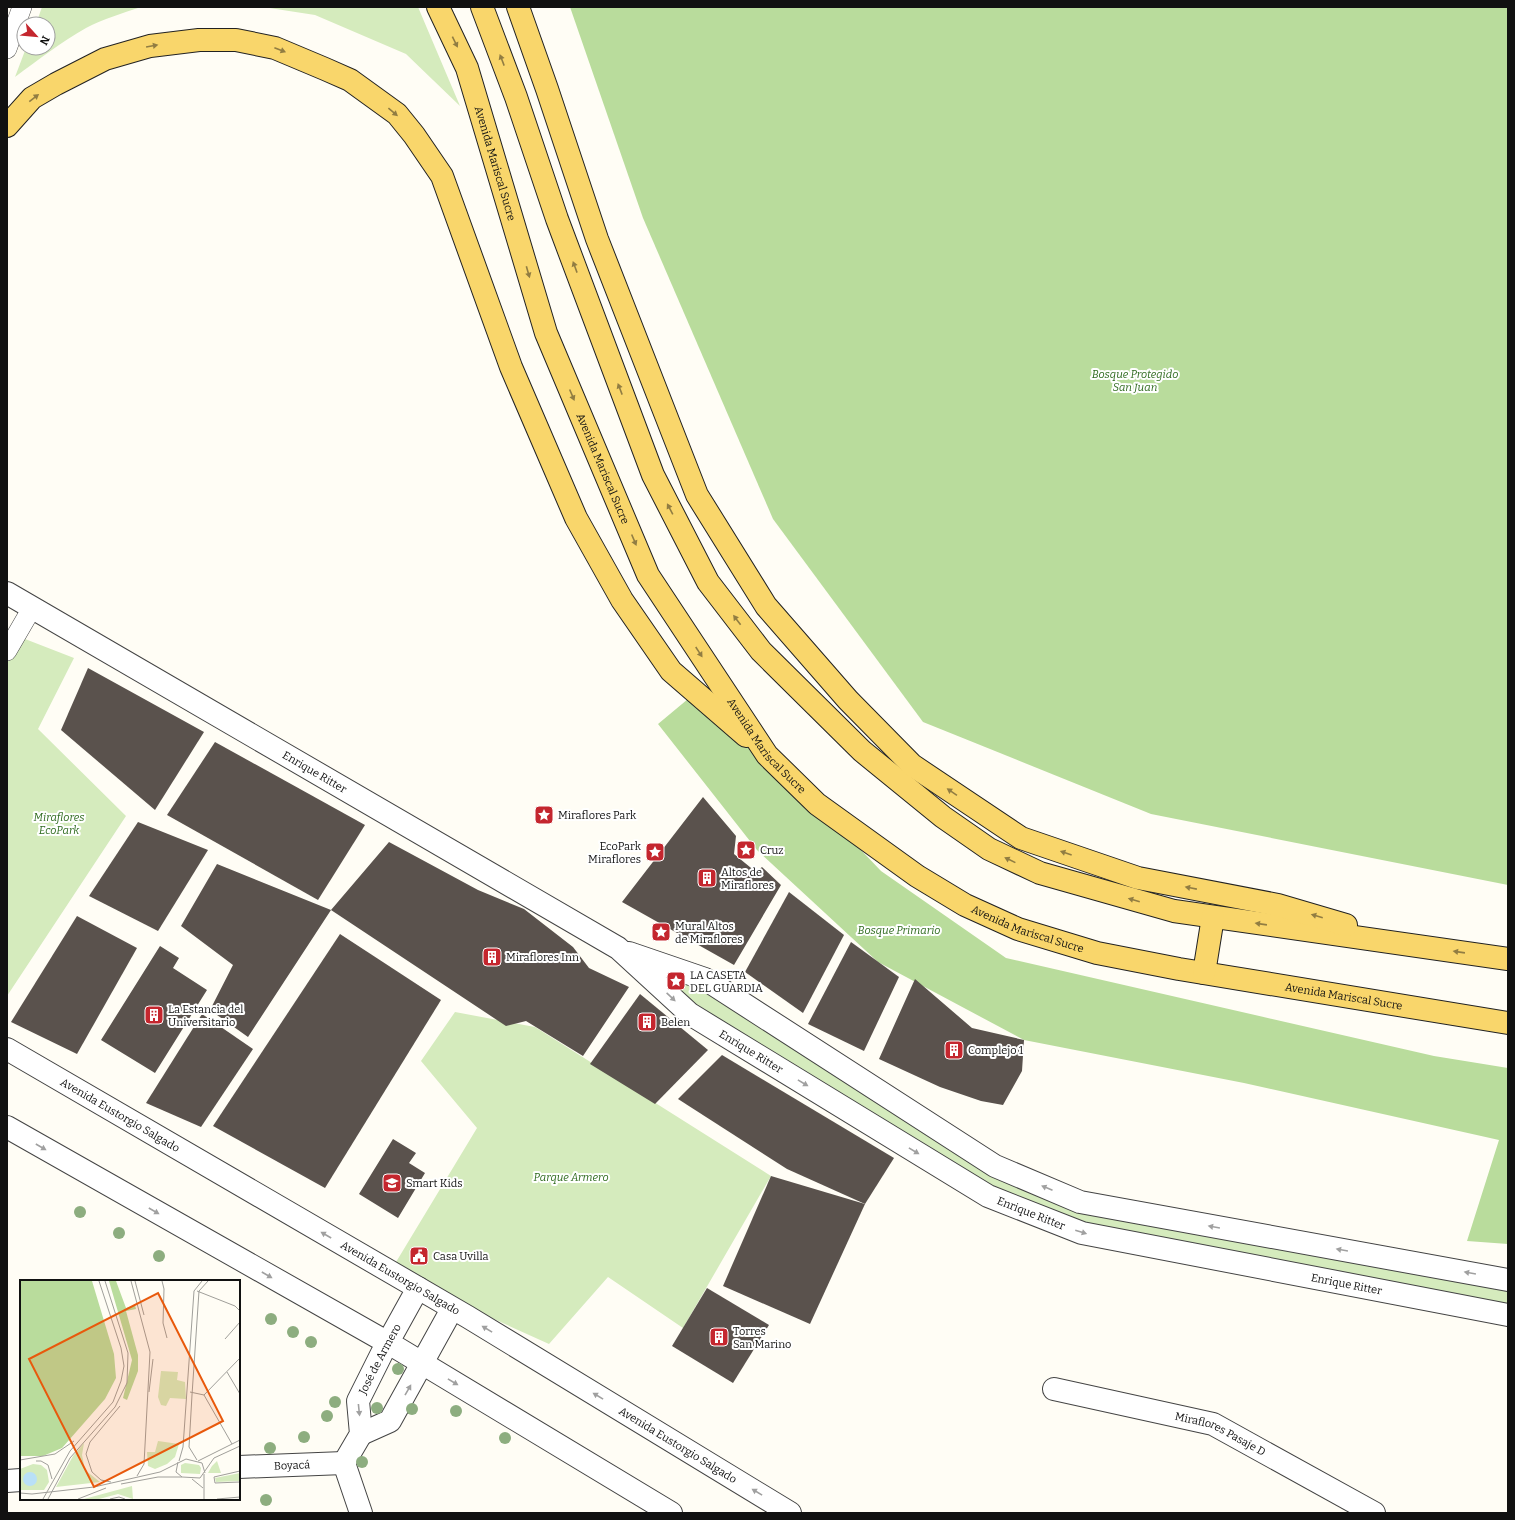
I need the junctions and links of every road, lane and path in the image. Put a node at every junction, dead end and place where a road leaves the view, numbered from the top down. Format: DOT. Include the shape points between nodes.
graph roads {
  1 [pos="22,7"];
  2 [pos="438,7"];
  3 [pos="482,7"];
  4 [pos="518,7"];
  5 [pos="7,50"];
  6 [pos="7,126"];
  7 [pos="7,593"];
  8 [pos="32,608"];
  9 [pos="7,651"];
  10 [pos="767,755"];
  11 [pos="1213,917"];
  12 [pos="1422,947"];
  13 [pos="623,951"];
  14 [pos="1508,960"];
  15 [pos="1204,973"];
  16 [pos="1508,1023"];
  17 [pos="7,1049"];
  18 [pos="7,1128"];
  19 [pos="1508,1280"];
  20 [pos="418,1288"];
  21 [pos="452,1309"];
  22 [pos="1508,1315"];
  23 [pos="388,1343"];
  24 [pos="423,1364"];
  25 [pos="1054,1389"];
  26 [pos="361,1434"];
  27 [pos="344,1462"];
  28 [pos="240,1467"];
  29 [pos="20,1480"];
  30 [pos="7,1481"];
  31 [pos="361,1513"];
  32 [pos="671,1513"];
  33 [pos="790,1513"];
  34 [pos="1374,1513"];
  1 -- 5 [label="lane"];
  2 -- 10 [label="main road, Avenida Mariscal Sucre, one-way" via="467,68 546,334 648,575"];
  11 -- 3 [label="main road, one-way" via="1174,911 1040,873 989,849 862,751 761,651 708,582 653,476"];
  12 -- 4 [label="main road, one-way" via="1278,905 1138,878 1021,838 912,765 848,700 766,606 697,495 597,239"];
  6 -- 10 [label="main road, one-way" via="32,98 105,59 150,46 199,40 236,40 275,48 350,80 397,114 442,176 512,367 576,518 622,600 671,670"];
  7 -- 8 [label="street, Enrique Ritter"];
  8 -- 9 [label="lane"];
  8 -- 13 [label="street, Enrique Ritter"];
  10 -- 15 [label="main road, Avenida Mariscal Sucre" via="817,804 917,876 965,905 1018,929 1097,953"];
  12 -- 11 [label="main road, one-way"];
  11 -- 15 [label="main road"];
  14 -- 12 [label="main road, one-way"];
  19 -- 13 [label="street, Enrique Ritter, one-way" via="1080,1202 995,1166 705,979"];
  13 -- 22 [label="street, Enrique Ritter, one-way" via="690,1014 982,1193 1082,1233"];
  15 -- 16 [label="main road, Avenida Mariscal Sucre"];
  20 -- 17 [label="street, Avenida Eustorgio Salgado, one-way"];
  18 -- 23 [label="street, one-way"];
  20 -- 21 [label="street, Avenida Eustorgio Salgado"];
  20 -- 23 [label="street, José de Armero"];
  21 -- 24 [label="street"];
  33 -- 21 [label="street, Avenida Eustorgio Salgado, one-way"];
  23 -- 24 [label="street"];
  23 -- 26 [label="street, José de Armero, one-way" via="358,1401"];
  26 -- 24 [label="street, one-way" via="390,1421"];
  24 -- 32 [label="street, one-way"];
  25 -- 34 [label="street, Miraflores Pasaje D" via="1213,1424"];
  26 -- 27 [label="street"];
  27 -- 28 [label="street, Boyacá"];
  27 -- 31 [label="street"];
  29 -- 30 [label="street"];
}
